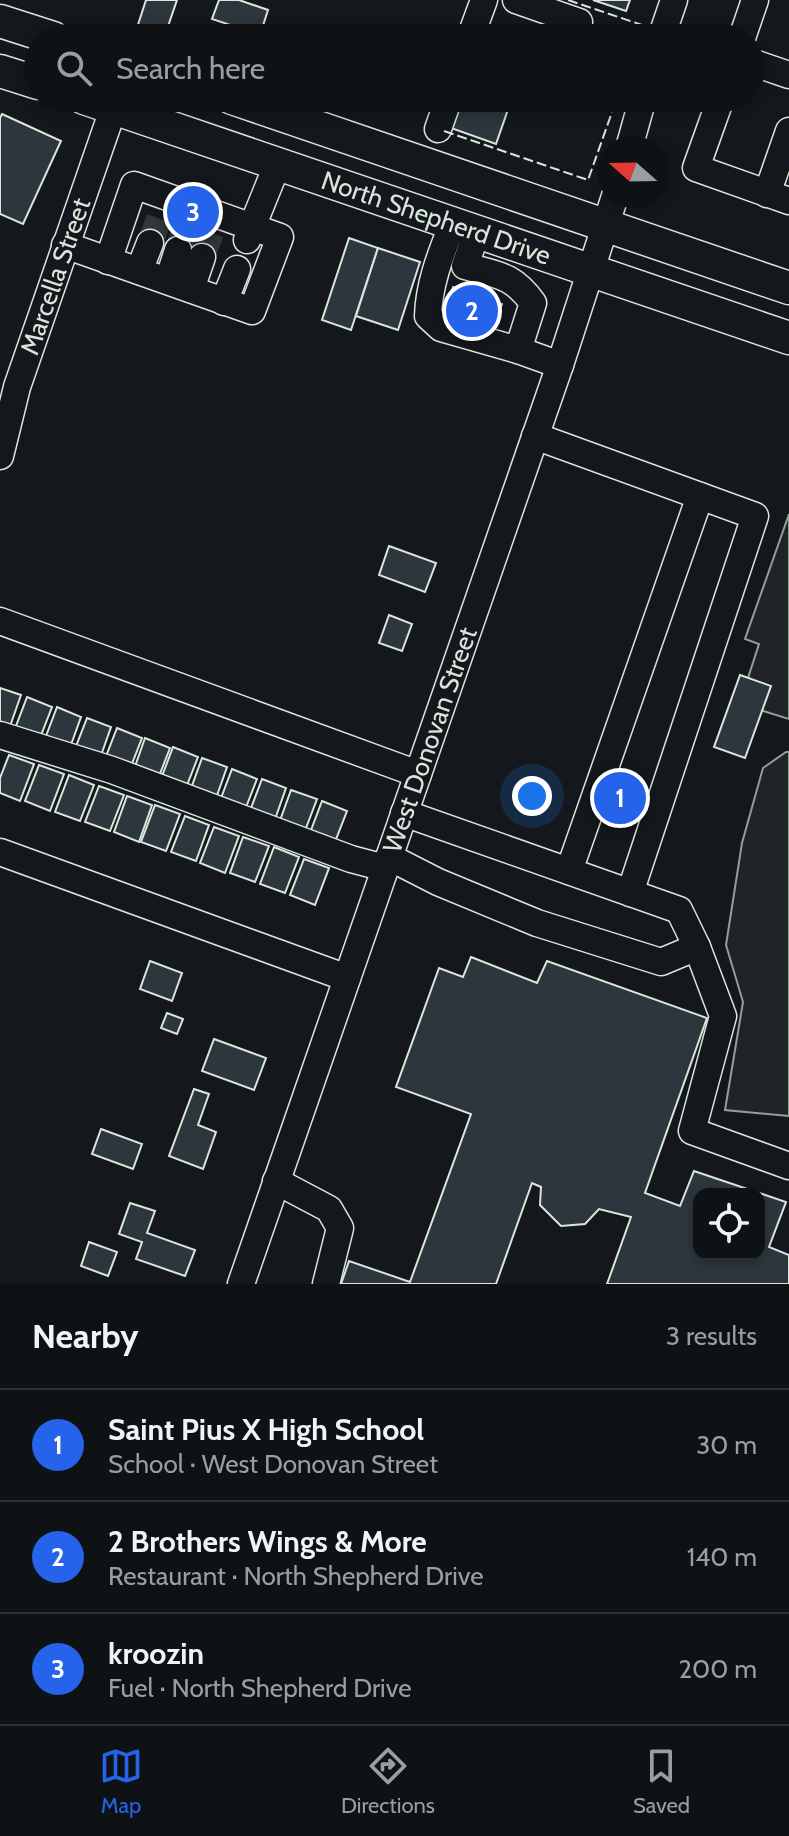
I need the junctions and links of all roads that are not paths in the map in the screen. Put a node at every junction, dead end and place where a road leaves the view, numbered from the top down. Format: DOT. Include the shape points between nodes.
graph roads {
  1 [pos="484,0"];
  2 [pos="516,0"];
  3 [pos="674,0"];
  4 [pos="755,0"];
  5 [pos="0,21"];
  6 [pos="579,22"];
  7 [pos="475,24"];
  8 [pos="666,24"];
  9 [pos="747,24"];
  10 [pos="24,29"];
  11 [pos="765,67"];
  12 [pos="0,71"];
  13 [pos="789,75"];
  14 [pos="24,79"];
  15 [pos="102,112"];
  16 [pos="136,112"];
  17 [pos="279,112"];
  18 [pos="444,112"];
  19 [pos="639,112"];
  20 [pos="716,112"];
  21 [pos="438,129"];
  22 [pos="789,131"];
  23 [pos="632,136"];
  24 [pos="278,163"];
  25 [pos="778,198"];
  26 [pos="610,211"];
  27 [pos="465,227"];
  28 [pos="249,234"];
  29 [pos="150,243"];
  30 [pos="65,245"];
  31 [pos="522,247"];
  32 [pos="190,254"];
  33 [pos="108,261"];
  34 [pos="237,269"];
  35 [pos="592,270"];
  36 [pos="139,271"];
  37 [pos="510,279"];
  38 [pos="179,285"];
  39 [pos="789,288"];
  40 [pos="224,302"];
  41 [pos="789,338"];
  42 [pos="518,350"];
  43 [pos="560,365"];
  44 [pos="535,436"];
  45 [pos="0,456"];
  46 [pos="700,496"];
  47 [pos="0,621"];
  48 [pos="0,735"];
  49 [pos="418,774"];
  50 [pos="404,813"];
  51 [pos="0,852"];
  52 [pos="387,862"];
  53 [pos="569,871"];
  54 [pos="630,893"];
  55 [pos="697,947"];
  56 [pos="347,978"];
  57 [pos="789,1166"];
  58 [pos="276,1181"];
  59 [pos="241,1284"];
  60 [pos="326,1284"];
  1 -- 7 [label="street"];
  2 -- 6 [label="street"];
  3 -- 8 [label="street"];
  4 -- 9 [label="street"];
  5 -- 10 [label="main road"];
  11 -- 13 [label="street"];
  12 -- 14 [label="main road"];
  15 -- 30 [label="street, Marcella Street"];
  16 -- 24 [label="main road, North Shepherd Drive"];
  17 -- 26 [label="main road, North Shepherd Drive"];
  18 -- 21 [label="street"];
  19 -- 23 [label="street"];
  20 -- 25 [label="street" via="696,168"];
  22 -- 25 [label="street"];
  24 -- 27 [label="main road, North Shepherd Drive"];
  24 -- 28 [label="street"];
  26 -- 35 [label="street, West Donovan Street"];
  26 -- 39 [label="main road, North Shepherd Drive"];
  27 -- 31 [label="main road, North Shepherd Drive"];
  27 -- 37 [label="street" via="465,266"];
  27 -- 42 [label="street" via="435,270 428,316 441,328"];
  28 -- 33 [label="street" via="164,206 134,185"];
  28 -- 40 [label="street" via="280,237 252,311"];
  29 -- 36 [label="street"];
  30 -- 33 [label="street"];
  30 -- 45 [label="street, Marcella Street" via="17,387"];
  31 -- 35 [label="main road, North Shepherd Drive"];
  31 -- 37 [label="street"];
  32 -- 38 [label="street"];
  33 -- 36 [label="street"];
  34 -- 40 [label="street"];
  35 -- 41 [label="main road, North Shepherd Drive"];
  35 -- 43 [label="street, West Donovan Street"];
  36 -- 38 [label="street"];
  37 -- 42 [label="street" via="533,303"];
  38 -- 40 [label="street"];
  42 -- 43 [label="street"];
  43 -- 44 [label="street, West Donovan Street"];
  44 -- 46 [label="street"];
  44 -- 49 [label="street, West Donovan Street"];
  46 -- 53 [label="street"];
  46 -- 54 [label="street" via="755,516"];
  47 -- 49 [label="street"];
  48 -- 52 [label="street" via="112,770 351,859"];
  49 -- 50 [label="street, West Donovan Street"];
  50 -- 52 [label="street, West Donovan Street"];
  50 -- 53 [label="street"];
  51 -- 56 [label="street"];
  52 -- 55 [label="street" via="537,923 661,962"];
  52 -- 56 [label="street, West Donovan Street"];
  53 -- 54 [label="street"];
  54 -- 55 [label="street" via="679,910"];
  55 -- 57 [label="street" via="723,1016 692,1131"];
  56 -- 58 [label="street, West Donovan Street"];
  58 -- 59 [label="street, West Donovan Street"];
  58 -- 60 [label="street" via="329,1209 340,1228"];
}
